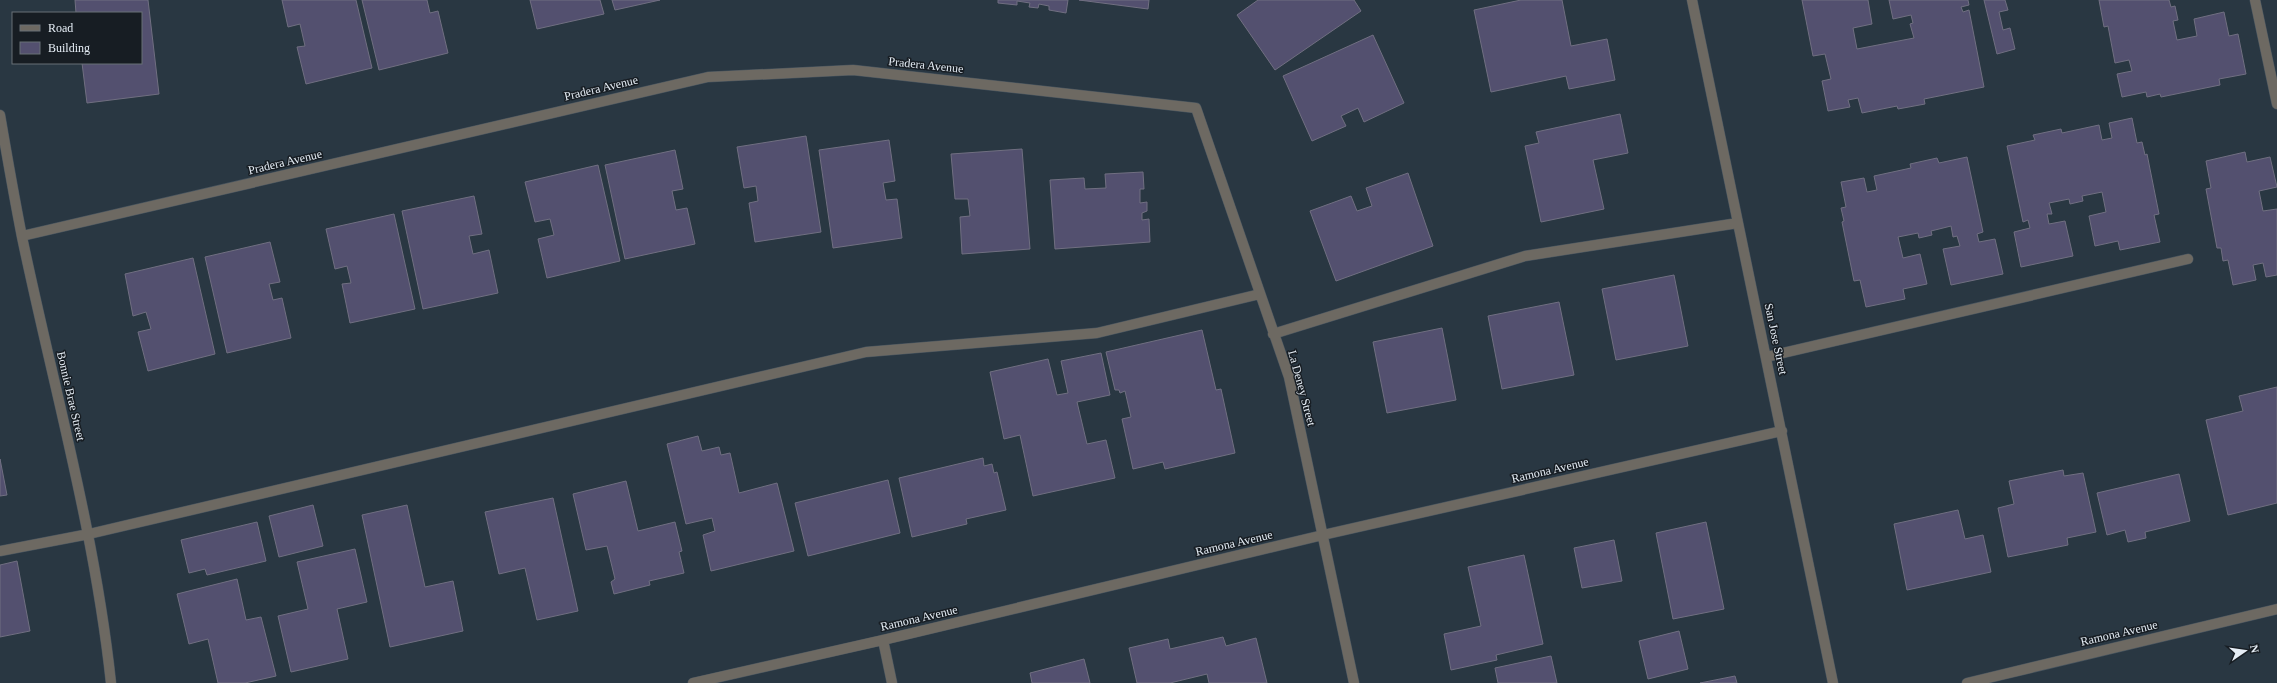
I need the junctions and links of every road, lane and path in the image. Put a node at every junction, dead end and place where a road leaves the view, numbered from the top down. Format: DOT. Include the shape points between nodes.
graph roads {
  1 [pos="1692,0"];
  2 [pos="2256,0"];
  3 [pos="2277,104"];
  4 [pos="1196,108"];
  5 [pos="0,115"];
  6 [pos="1738,223"];
  7 [pos="22,236"];
  8 [pos="2188,259"];
  9 [pos="1260,294"];
  10 [pos="1274,334"];
  11 [pos="1766,357"];
  12 [pos="1782,431"];
  13 [pos="89,534"];
  14 [pos="1323,535"];
  15 [pos="0,551"];
  16 [pos="2277,609"];
  17 [pos="883,640"];
  18 [pos="111,683"];
  19 [pos="693,683"];
  20 [pos="892,683"];
  21 [pos="1354,683"];
  22 [pos="1833,683"];
  23 [pos="1967,683"];
  1 -- 6 [label="street, San Jose Street"];
  2 -- 3 [label="street"];
  4 -- 7 [label="street, Pradera Avenue" via="853,70 708,77"];
  4 -- 9 [label="street, La Deney Street"];
  5 -- 7 [label="street, Bonnie Brae Street"];
  6 -- 10 [label="street" via="1525,256"];
  6 -- 11 [label="street, San Jose Street"];
  7 -- 13 [label="street, Bonnie Brae Street"];
  8 -- 11 [label="street"];
  9 -- 10 [label="street, La Deney Street"];
  9 -- 13 [label="street" via="1097,333 866,352"];
  10 -- 14 [label="street, La Deney Street" via="1288,377"];
  11 -- 12 [label="street, San Jose Street"];
  12 -- 14 [label="street, Ramona Avenue"];
  12 -- 22 [label="street, San Jose Street"];
  13 -- 15 [label="street"];
  13 -- 18 [label="street, Bonnie Brae Street" via="106,632"];
  14 -- 17 [label="street, Ramona Avenue"];
  14 -- 21 [label="street, La Deney Street"];
  16 -- 23 [label="street, Ramona Avenue"];
  17 -- 19 [label="street, Ramona Avenue"];
  17 -- 20 [label="street"];
}
